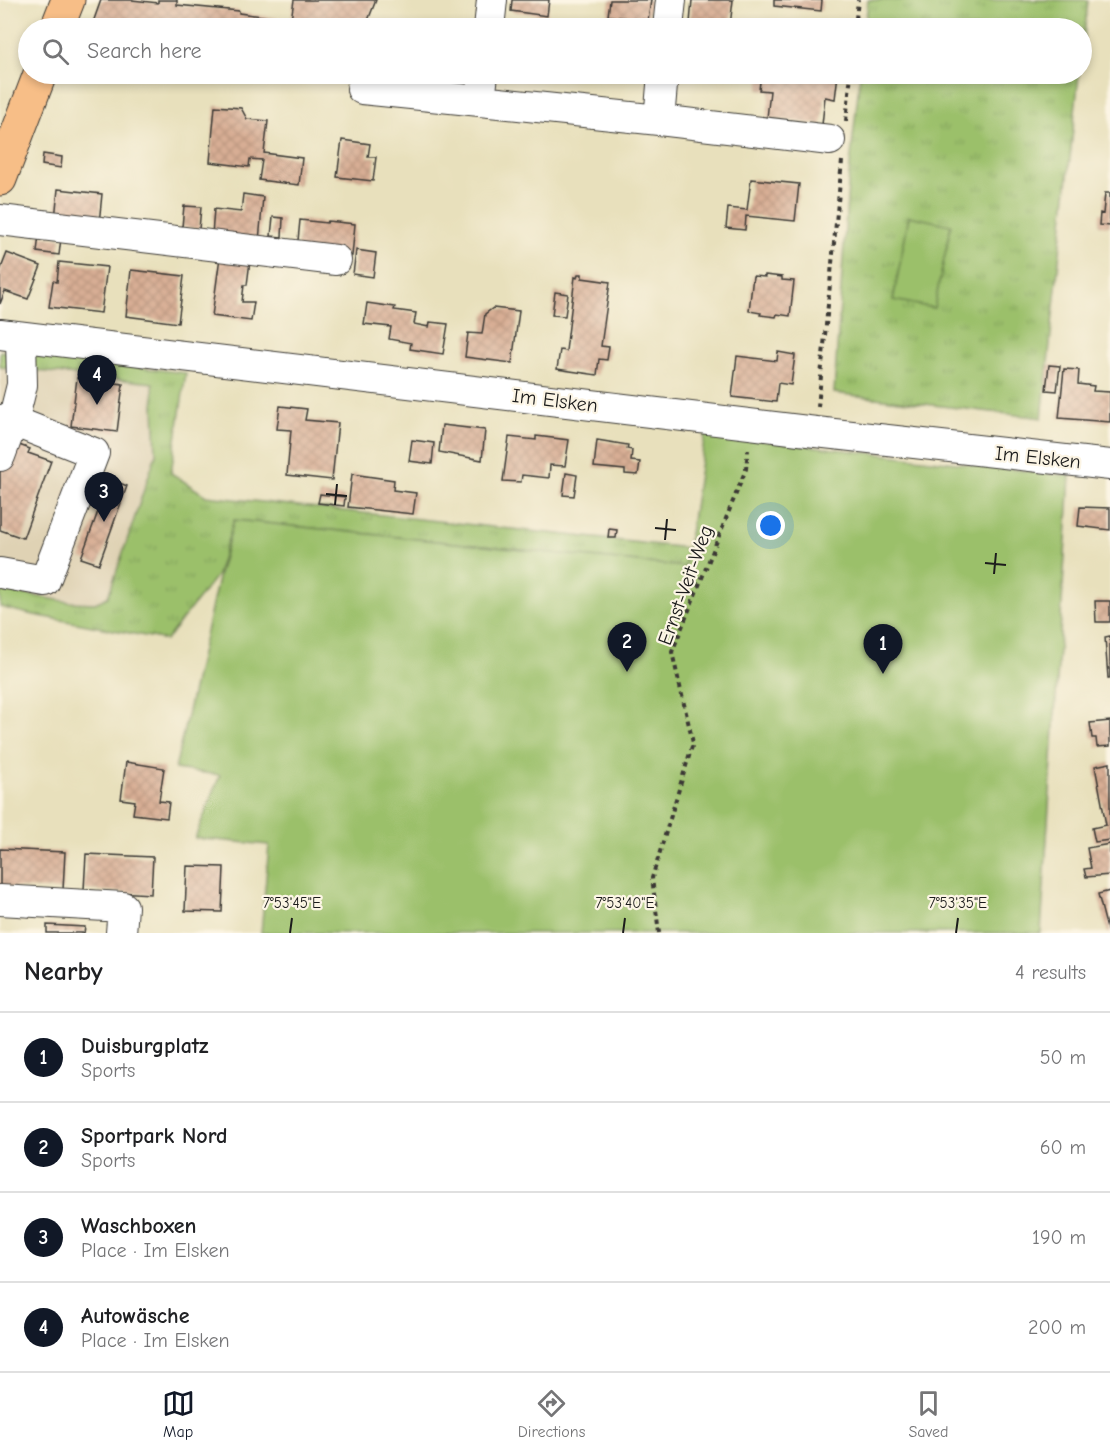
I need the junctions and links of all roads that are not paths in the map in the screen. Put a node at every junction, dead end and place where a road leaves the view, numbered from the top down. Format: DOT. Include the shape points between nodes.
graph roads {
  1 [pos="68,0"];
  2 [pos="492,0"];
  3 [pos="670,0"];
  4 [pos="61,18"];
  5 [pos="490,18"];
  6 [pos="669,18"];
  7 [pos="36,84"];
  8 [pos="662,84"];
  9 [pos="482,87"];
  10 [pos="362,89"];
  11 [pos="659,120"];
  12 [pos="839,142"];
  13 [pos="0,179"];
  14 [pos="0,220"];
  15 [pos="336,260"];
  16 [pos="10,335"];
  17 [pos="6,420"];
  18 [pos="0,456"];
  19 [pos="1110,465"];
  20 [pos="0,573"];
  21 [pos="0,900"];
  22 [pos="121,933"];
  1 -- 4 [label="main road"];
  2 -- 5 [label="street"];
  3 -- 6 [label="street"];
  7 -- 13 [label="main road"];
  8 -- 11 [label="street"];
  9 -- 10 [label="street"];
  9 -- 11 [label="street"];
  11 -- 12 [label="street"];
  14 -- 15 [label="street"];
  16 -- 17 [label="street" via="22,386"];
  16 -- 19 [label="street, Im Elsken"];
  17 -- 18 [label="street"];
  17 -- 20 [label="street" via="94,453 45,581"];
  21 -- 22 [label="street" via="123,907"];
}
